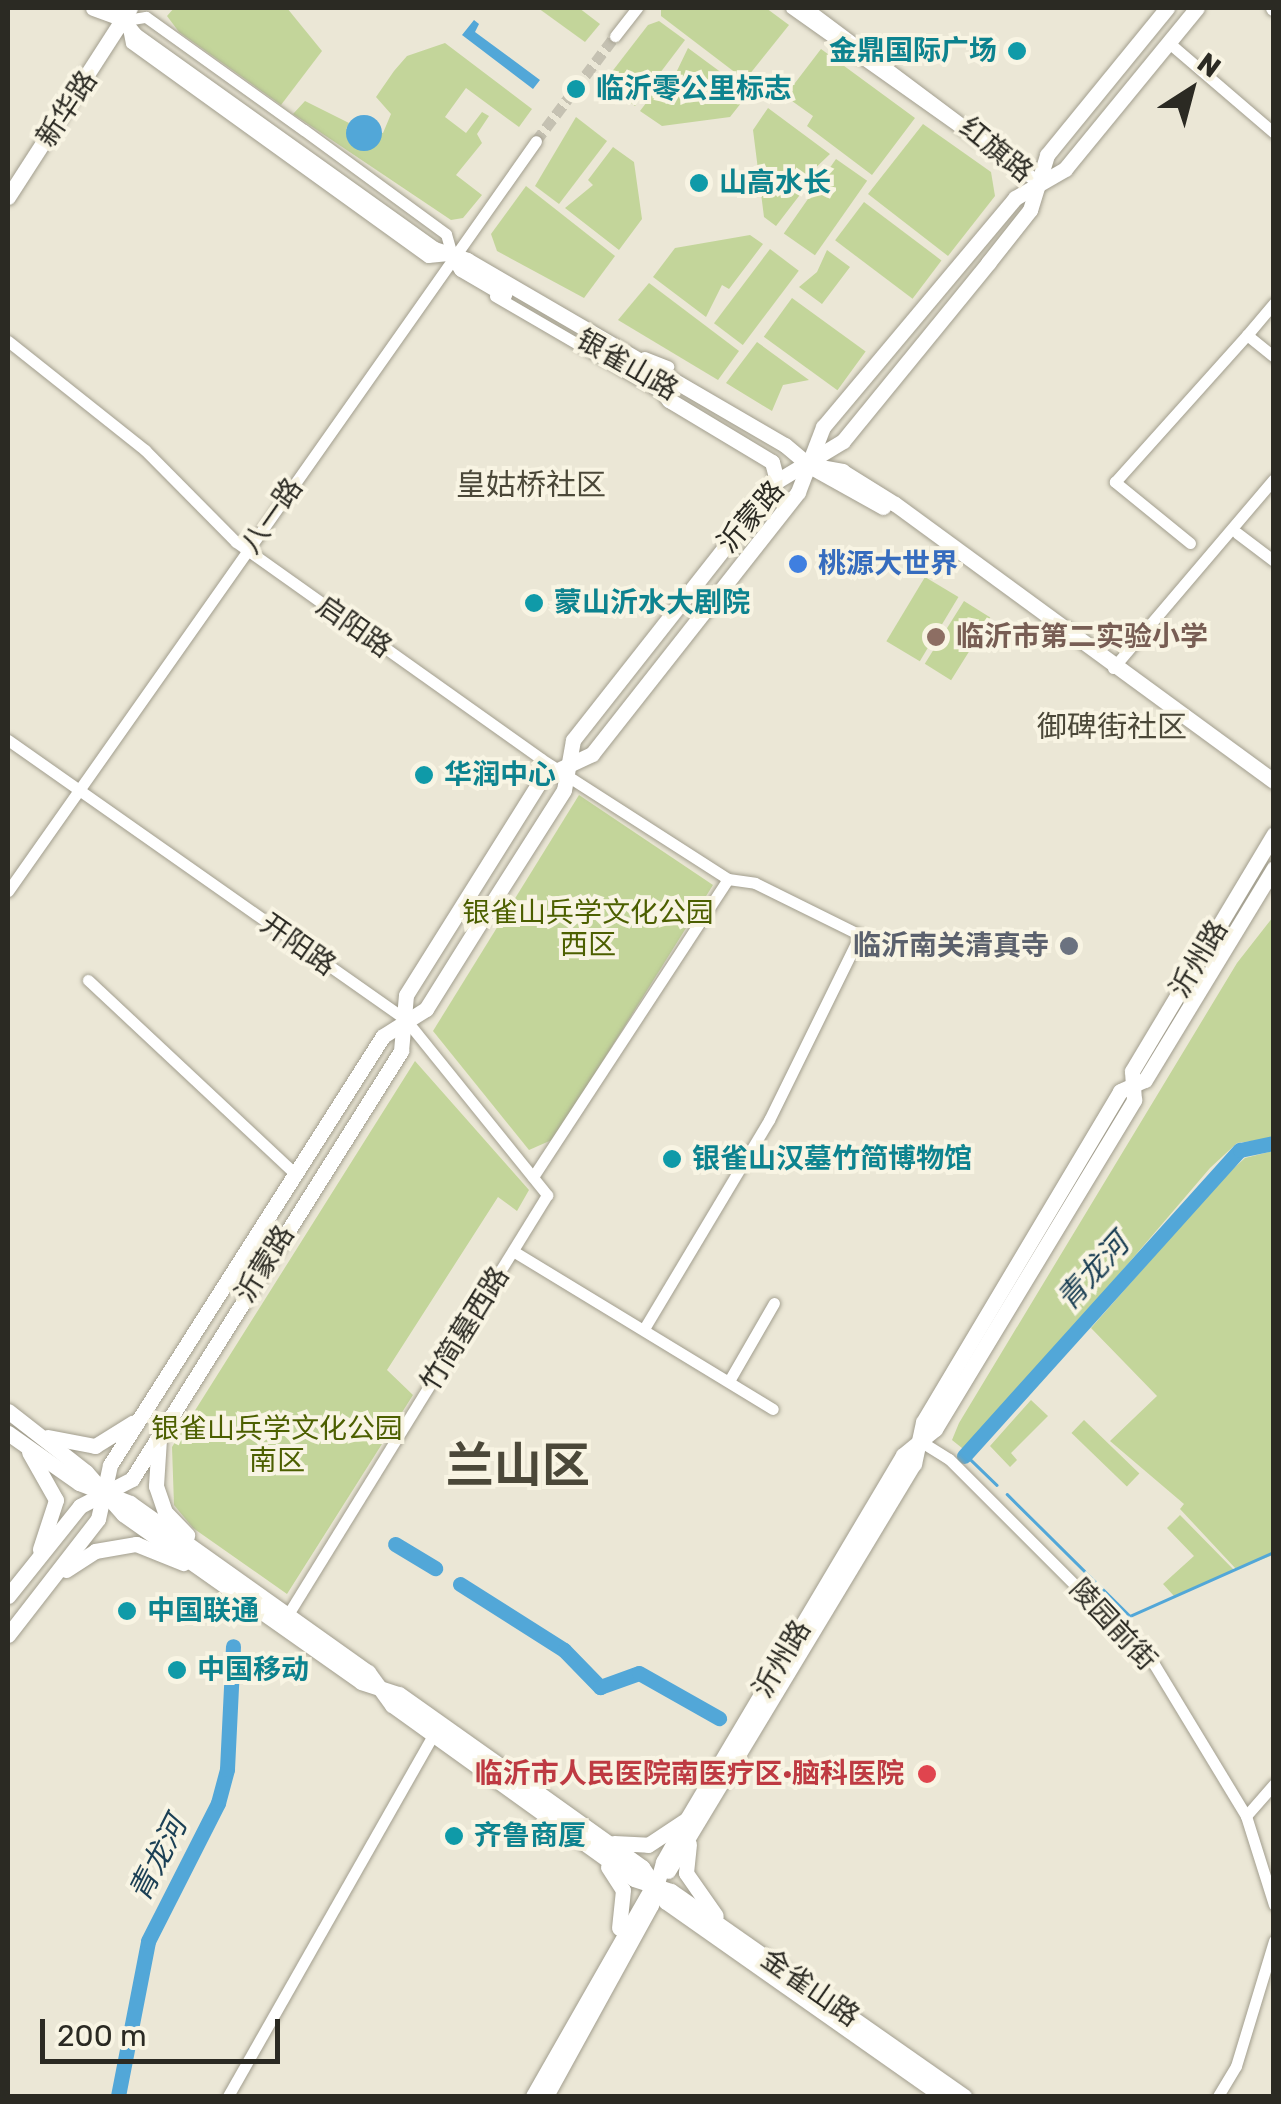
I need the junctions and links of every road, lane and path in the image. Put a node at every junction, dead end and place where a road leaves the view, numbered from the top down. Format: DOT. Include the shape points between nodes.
graph roads {
  1 [pos="93,8"];
  2 [pos="102,8"];
  3 [pos="143,8"];
  4 [pos="637,8"];
  5 [pos="790,8"];
  6 [pos="807,8"];
  7 [pos="1167,8"];
  8 [pos="1197,8"];
  9 [pos="122,11"];
  10 [pos="616,36"];
  11 [pos="1168,42"];
  12 [pos="1274,133"];
  13 [pos="536,141"];
  14 [pos="1040,184"];
  15 [pos="8,197"];
  16 [pos="452,255"];
  17 [pos="1274,303"];
  18 [pos="1247,335"];
  19 [pos="8,341"];
  20 [pos="626,354"];
  21 [pos="1274,358"];
  22 [pos="668,366"];
  23 [pos="657,387"];
  24 [pos="808,466"];
  25 [pos="1274,479"];
  26 [pos="777,481"];
  27 [pos="1237,533"];
  28 [pos="1190,542"];
  29 [pos="248,551"];
  30 [pos="1274,561"];
  31 [pos="1113,668"];
  32 [pos="8,740"];
  33 [pos="562,772"];
  34 [pos="1274,781"];
  35 [pos="82,792"];
  36 [pos="1274,792"];
  37 [pos="1274,834"];
  38 [pos="1274,868"];
  39 [pos="728,879"];
  40 [pos="8,892"];
  41 [pos="88,980"];
  42 [pos="406,1020"];
  43 [pos="1131,1086"];
  44 [pos="295,1174"];
  45 [pos="534,1177"];
  46 [pos="547,1196"];
  47 [pos="513,1251"];
  48 [pos="774,1303"];
  49 [pos="645,1327"];
  50 [pos="729,1381"];
  51 [pos="773,1410"];
  52 [pos="8,1411"];
  53 [pos="143,1414"];
  54 [pos="160,1432"];
  55 [pos="8,1433"];
  56 [pos="43,1436"];
  57 [pos="920,1442"];
  58 [pos="24,1444"];
  59 [pos="105,1493"];
  60 [pos="35,1562"];
  61 [pos="208,1566"];
  62 [pos="51,1581"];
  63 [pos="8,1596"];
  64 [pos="288,1614"];
  65 [pos="8,1636"];
  66 [pos="382,1690"];
  67 [pos="434,1734"];
  68 [pos="1274,1784"];
  69 [pos="1246,1816"];
  70 [pos="687,1819"];
  71 [pos="598,1837"];
  72 [pos="690,1837"];
  73 [pos="580,1840"];
  74 [pos="654,1884"];
  75 [pos="1274,1905"];
  76 [pos="685,1916"];
  77 [pos="724,1928"];
  78 [pos="1274,1941"];
  79 [pos="624,1942"];
  80 [pos="228,2096"];
  81 [pos="533,2096"];
  82 [pos="546,2096"];
  83 [pos="942,2096"];
  84 [pos="964,2096"];
  85 [pos="1218,2096"];
  1 -- 9 [label="main road"];
  2 -- 9 [label="main road, 银雀山路"];
  3 -- 9 [label="main road, 新华路"];
  4 -- 10 [label="street"];
  5 -- 14 [label="street, 红旗路"];
  6 -- 14 [label="street, 红旗路"];
  7 -- 14 [label="main road, 沂蒙路" via="1047,156"];
  8 -- 11 [label="main road, 沂蒙路"];
  9 -- 15 [label="main road, 新华路"];
  9 -- 16 [label="main road, 银雀山路"];
  11 -- 12 [label="street"];
  11 -- 14 [label="main road, 沂蒙路" via="1065,170"];
  13 -- 16 [label="street, 八一路"];
  14 -- 24 [label="main road, 沂蒙路" via="1030,210 842,441"];
  16 -- 20 [label="main road, 银雀山路"];
  16 -- 22 [label="street" via="470,255"];
  16 -- 23 [label="main road, 银雀山路" via="461,269"];
  16 -- 29 [label="street, 八一路"];
  17 -- 18 [label="street"];
  18 -- 21 [label="street"];
  18 -- 28 [label="street" via="1115,482"];
  19 -- 29 [label="street, 启阳路" via="145,450"];
  20 -- 22 [label="main road"];
  20 -- 24 [label="main road, 银雀山路" via="786,445"];
  22 -- 24 [label="main road" via="792,438"];
  23 -- 24 [label="main road, 银雀山路"];
  23 -- 26 [label="main road" via="766,457"];
  24 -- 26 [label="main road, 沂蒙路"];
  24 -- 31 [label="main road, 银雀山路" via="892,512"];
  24 -- 33 [label="main road, 沂蒙路" via="798,492 592,754"];
  25 -- 31 [label="street" via="1149,618"];
  26 -- 33 [label="main road, 沂蒙路" via="573,740"];
  27 -- 30 [label="street"];
  29 -- 33 [label="street, 启阳路"];
  29 -- 35 [label="street, 八一路"];
  31 -- 34 [label="main road, 银雀山路"];
  31 -- 36 [label="main road, 银雀山路"];
  32 -- 35 [label="street, 开阳路"];
  33 -- 39 [label="street, 启阳路"];
  33 -- 42 [label="main road, 沂蒙路" via="564,790 426,1008"];
  33 -- 42 [label="main road, 沂蒙路" via="543,778 474,886 406,995"];
  35 -- 40 [label="street, 八一路"];
  35 -- 42 [label="street, 开阳路"];
  37 -- 43 [label="main road, 沂州路" via="1132,1071"];
  38 -- 43 [label="main road, 沂州路" via="1145,1080"];
  39 -- 45 [label="street"];
  39 -- 49 [label="street, 启阳路" via="755,883 860,935 768,1120"];
  41 -- 44 [label="street"];
  42 -- 44 [label="main road, 沂蒙路" via="383,1036"];
  42 -- 45 [label="street, 开阳路"];
  42 -- 54 [label="main road, 沂蒙路" via="401,1051"];
  43 -- 57 [label="main road, 沂州路" via="1134,1100 935,1428"];
  44 -- 53 [label="main road, 沂蒙路"];
  45 -- 46 [label="street, 开阳路"];
  46 -- 47 [label="street, 竹简墓西路"];
  47 -- 49 [label="street"];
  47 -- 64 [label="street, 竹简墓西路"];
  48 -- 50 [label="street"];
  49 -- 50 [label="street"];
  50 -- 51 [label="street"];
  52 -- 56 [label="main road, 金雀山路"];
  53 -- 56 [label="main road" via="95,1446"];
  53 -- 59 [label="main road, 沂蒙路" via="110,1465"];
  54 -- 59 [label="main road, 沂蒙路" via="132,1480"];
  54 -- 61 [label="main road" via="156,1486 165,1512"];
  55 -- 58 [label="main road, 金雀山路"];
  56 -- 59 [label="main road, 金雀山路"];
  57 -- 69 [label="street, 陵园前街" via="949,1460 1154,1664"];
  57 -- 70 [label="main road, 沂州路" via="903,1455"];
  57 -- 72 [label="main road, 沂州路" via="914,1464"];
  58 -- 59 [label="main road, 金雀山路"];
  58 -- 60 [label="main road" via="56,1500"];
  59 -- 60 [label="main road, 沂蒙路" via="80,1506"];
  59 -- 61 [label="main road, 金雀山路"];
  59 -- 62 [label="main road, 沂蒙路" via="98,1519"];
  60 -- 63 [label="main road, 沂蒙路"];
  61 -- 62 [label="main road" via="136,1544 95,1550"];
  61 -- 64 [label="main road, 金雀山路"];
  61 -- 66 [label="main road, 金雀山路" via="360,1682"];
  62 -- 65 [label="main road, 沂蒙路"];
  64 -- 66 [label="main road, 金雀山路" via="368,1672"];
  66 -- 67 [label="main road, 金雀山路"];
  66 -- 71 [label="main road, 金雀山路" via="399,1694"];
  67 -- 73 [label="main road, 金雀山路"];
  67 -- 80 [label="street"];
  68 -- 69 [label="street"];
  69 -- 75 [label="street, 陵园前街"];
  70 -- 71 [label="main road" via="648,1845 626,1847"];
  70 -- 74 [label="main road, 沂州路"];
  71 -- 74 [label="main road, 金雀山路"];
  72 -- 74 [label="main road, 沂州路"];
  72 -- 77 [label="main road" via="686,1874"];
  73 -- 74 [label="main road, 金雀山路" via="634,1879"];
  73 -- 79 [label="main road" via="623,1890"];
  74 -- 76 [label="main road, 金雀山路"];
  74 -- 77 [label="main road, 金雀山路"];
  74 -- 79 [label="main road, 沂州路"];
  76 -- 79 [label="main road" via="650,1922"];
  76 -- 83 [label="main road, 金雀山路"];
  77 -- 84 [label="main road, 金雀山路"];
  78 -- 85 [label="street" via="1236,2066"];
  79 -- 81 [label="main road, 沂州路"];
  79 -- 82 [label="main road, 沂州路"];
}
